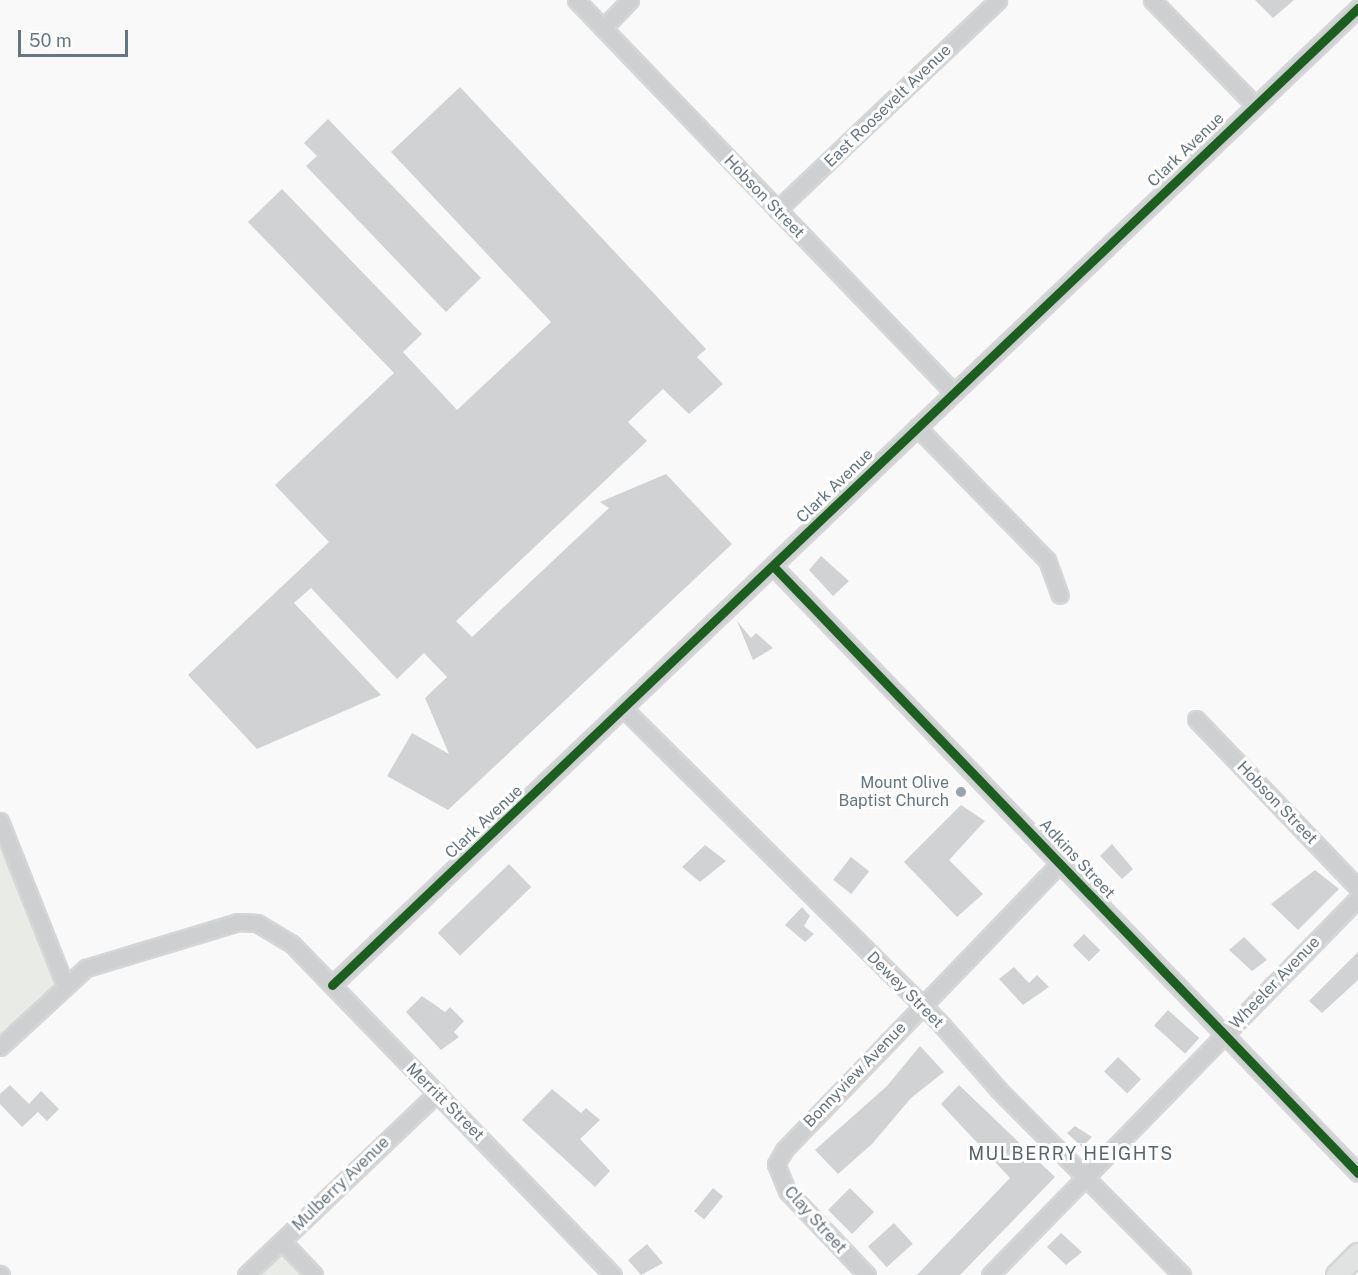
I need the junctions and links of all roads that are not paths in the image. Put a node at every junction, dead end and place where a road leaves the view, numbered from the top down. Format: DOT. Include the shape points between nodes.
graph roads {
  1 [pos="576,0"];
  2 [pos="630,0"];
  3 [pos="998,0"];
  4 [pos="1152,0"];
  5 [pos="1358,8"];
  6 [pos="603,28"];
  7 [pos="1255,105"];
  8 [pos="777,210"];
  9 [pos="954,393"];
  10 [pos="917,427"];
  11 [pos="773,566"];
  12 [pos="1060,595"];
  13 [pos="624,709"];
  14 [pos="1196,719"];
  15 [pos="0,821"];
  16 [pos="1060,863"];
  17 [pos="1358,888"];
  18 [pos="1358,898"];
  19 [pos="64,983"];
  20 [pos="332,986"];
  21 [pos="922,1005"];
  22 [pos="1224,1036"];
  23 [pos="0,1047"];
  24 [pos="436,1093"];
  25 [pos="779,1160"];
  26 [pos="1358,1173"];
  27 [pos="1088,1179"];
  28 [pos="282,1241"];
  29 [pos="1358,1254"];
  30 [pos="246,1275"];
  31 [pos="314,1275"];
  32 [pos="613,1275"];
  33 [pos="867,1275"];
  34 [pos="990,1275"];
  35 [pos="1182,1275"];
  36 [pos="1336,1275"];
  1 -- 6 [label="street, Hobson Street"];
  2 -- 6 [label="street"];
  3 -- 8 [label="street, East Roosevelt Avenue"];
  4 -- 7 [label="street"];
  5 -- 7 [label="street, Clark Avenue"];
  6 -- 8 [label="street, Hobson Street"];
  7 -- 9 [label="street, Clark Avenue"];
  8 -- 9 [label="street, Hobson Street"];
  9 -- 10 [label="street, Clark Avenue"];
  10 -- 11 [label="street, Clark Avenue"];
  10 -- 12 [label="street" via="1047,560"];
  11 -- 13 [label="street, Clark Avenue"];
  11 -- 16 [label="street, Adkins Street"];
  13 -- 20 [label="street, Clark Avenue"];
  13 -- 21 [label="street, Dewey Street"];
  14 -- 17 [label="street, Hobson Street"];
  15 -- 19 [label="street"];
  16 -- 21 [label="street, Bonnyview Avenue"];
  16 -- 22 [label="street, Adkins Street"];
  18 -- 22 [label="street, Wheeler Avenue"];
  19 -- 20 [label="street, Merritt Street" via="97,964 238,922 257,922 275,931"];
  19 -- 23 [label="street"];
  20 -- 24 [label="street, Merritt Street"];
  21 -- 25 [label="street, Bonnyview Avenue"];
  21 -- 27 [label="street, Dewey Street"];
  22 -- 26 [label="street, Adkins Street"];
  22 -- 27 [label="street, Wheeler Avenue"];
  24 -- 28 [label="street, Mulberry Avenue"];
  24 -- 32 [label="street, Merritt Street"];
  25 -- 33 [label="street, Clay Street" via="778,1178 787,1191"];
  27 -- 34 [label="street, Wheeler Avenue"];
  27 -- 35 [label="street, Dewey Street"];
  28 -- 30 [label="street, Mulberry Avenue"];
  28 -- 31 [label="street"];
  29 -- 36 [label="main road"];
}
